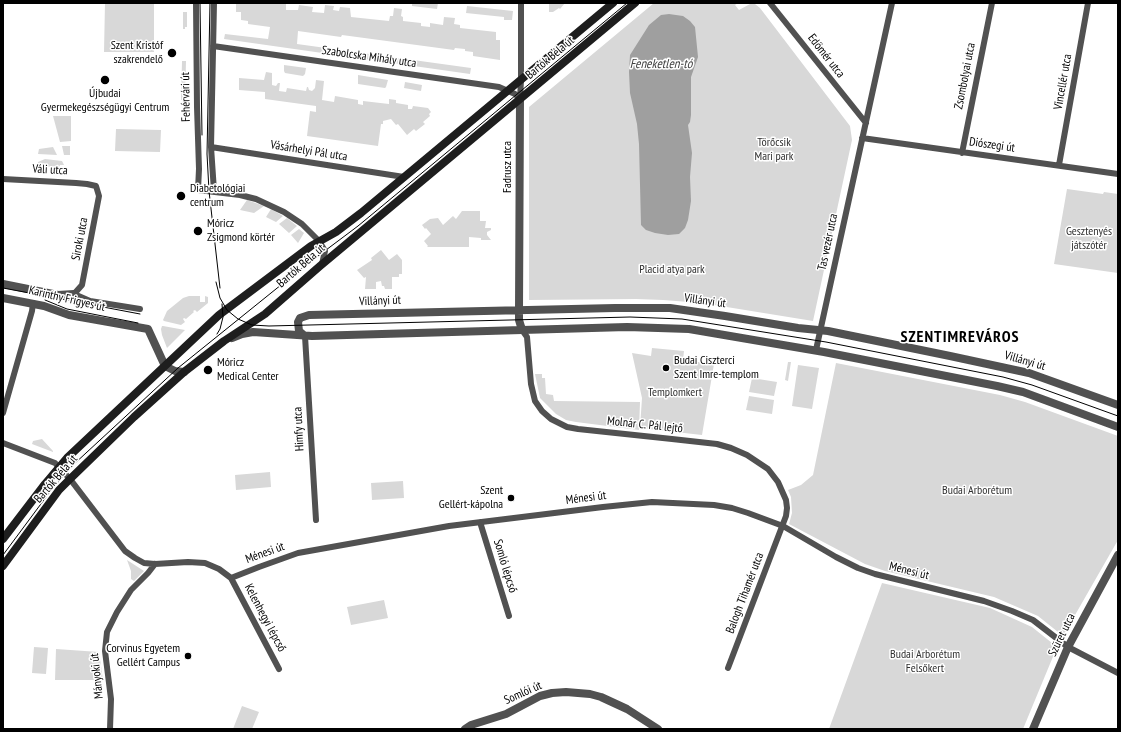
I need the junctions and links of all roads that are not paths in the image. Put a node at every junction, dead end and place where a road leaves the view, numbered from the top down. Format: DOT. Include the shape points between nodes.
graph roads {
  1 [pos="196,3"];
  2 [pos="214,3"];
  3 [pos="520,3"];
  4 [pos="613,3"];
  5 [pos="635,3"];
  6 [pos="770,3"];
  7 [pos="892,3"];
  8 [pos="992,3"];
  9 [pos="1088,3"];
  10 [pos="213,46"];
  11 [pos="521,80"];
  12 [pos="508,91"];
  13 [pos="520,99"];
  14 [pos="866,123"];
  15 [pos="862,138"];
  16 [pos="211,147"];
  17 [pos="962,153"];
  18 [pos="1059,165"];
  19 [pos="1118,174"];
  20 [pos="404,177"];
  21 [pos="3,179"];
  22 [pos="96,186"];
  23 [pos="214,191"];
  24 [pos="319,241"];
  25 [pos="322,264"];
  26 [pos="3,284"];
  27 [pos="74,294"];
  28 [pos="3,298"];
  29 [pos="33,303"];
  30 [pos="140,309"];
  31 [pos="519,310"];
  32 [pos="522,330"];
  33 [pos="820,330"];
  34 [pos="305,336"];
  35 [pos="224,341"];
  36 [pos="816,350"];
  37 [pos="165,366"];
  38 [pos="184,372"];
  39 [pos="1118,405"];
  40 [pos="3,413"];
  41 [pos="1118,427"];
  42 [pos="3,443"];
  43 [pos="59,466"];
  44 [pos="70,479"];
  45 [pos="316,520"];
  46 [pos="480,522"];
  47 [pos="783,526"];
  48 [pos="3,539"];
  49 [pos="1118,555"];
  50 [pos="155,564"];
  51 [pos="3,566"];
  52 [pos="231,578"];
  53 [pos="509,616"];
  54 [pos="1068,646"];
  55 [pos="728,668"];
  56 [pos="279,669"];
  57 [pos="1118,672"];
  58 [pos="110,729"];
  59 [pos="465,729"];
  60 [pos="658,729"];
  61 [pos="1033,729"];
  1 -- 23 [label="street, Fehérvári út" via="198,190"];
  2 -- 10 [label="street"];
  3 -- 11 [label="street, Fadrusz utca"];
  4 -- 11 [label="main road, Bartók Béla út"];
  5 -- 13 [label="main road, Bartók Béla út"];
  6 -- 14 [label="street, Edömér utca"];
  7 -- 14 [label="street"];
  8 -- 17 [label="street, Zsombolyai utca"];
  9 -- 18 [label="street, Vincellér utca"];
  10 -- 12 [label="street, Szabolcska Mihály utca" via="499,87"];
  10 -- 16 [label="street"];
  11 -- 12 [label="main road, Bartók Béla út"];
  11 -- 13 [label="street, Fadrusz utca"];
  12 -- 13 [label="street, Szabolcska Mihály utca"];
  12 -- 20 [label="main road, Bartók Béla út"];
  13 -- 25 [label="main road, Bartók Béla út"];
  13 -- 31 [label="street, Fadrusz utca"];
  14 -- 15 [label="street, Tas vezér utca"];
  15 -- 17 [label="street, Diószegi út"];
  15 -- 33 [label="street, Tas vezér utca"];
  16 -- 20 [label="street, Vásárhelyi Pál utca"];
  16 -- 23 [label="street"];
  17 -- 18 [label="street, Diószegi út"];
  18 -- 19 [label="street, Diószegi út"];
  20 -- 24 [label="main road, Bartók Béla út" via="336,232"];
  21 -- 22 [label="street, Váli utca"];
  22 -- 27 [label="street, Siroki utca" via="99,196 82,285"];
  23 -- 24 [label="street" via="256,199 273,206 302,224"];
  24 -- 25 [label="street" via="326,251"];
  24 -- 37 [label="main road, Bartók Béla út" via="219,315"];
  25 -- 35 [label="main road, Bartók Béla út" via="265,314"];
  26 -- 27 [label="street, Karinthy Frigyes út" via="58,295"];
  27 -- 30 [label="street, Karinthy Frigyes út" via="90,300"];
  28 -- 29 [label="street, Karinthy Frigyes út"];
  29 -- 37 [label="street, Karinthy Frigyes út" via="68,315 148,329"];
  29 -- 40 [label="street"];
  31 -- 32 [label="street, Fadrusz utca"];
  31 -- 33 [label="street, Villányi út" via="670,308"];
  31 -- 34 [label="street, Villányi út" via="312,315 300,318 299,331"];
  32 -- 34 [label="street"];
  32 -- 36 [label="street" via="627,326 670,328"];
  32 -- 47 [label="street, Molnár C. Pál lejtő" via="527,337 535,402 551,419 578,429 717,444 747,455 768,469 778,482 787,508"];
  33 -- 36 [label="street, Tas vezér utca"];
  33 -- 39 [label="street, Villányi út" via="1023,372"];
  34 -- 35 [label="street" via="253,332"];
  34 -- 45 [label="street, Himfy utca"];
  35 -- 38 [label="main road, Bartók Béla út"];
  36 -- 41 [label="street" via="1023,392"];
  37 -- 38 [label="street"];
  37 -- 43 [label="main road, Bartók Béla út"];
  38 -- 44 [label="main road, Bartók Béla út"];
  42 -- 43 [label="street"];
  43 -- 44 [label="street"];
  43 -- 48 [label="main road, Bartók Béla út"];
  44 -- 50 [label="street" via="125,551 144,563"];
  44 -- 51 [label="main road, Bartók Béla út" via="59,490"];
  46 -- 47 [label="street, Ménesi út" via="662,501 732,508"];
  46 -- 52 [label="street, Ménesi út" via="302,552"];
  46 -- 53 [label="street, Somló lépcső"];
  47 -- 54 [label="street, Ménesi út" via="858,568 984,601 1026,617 1040,624"];
  47 -- 55 [label="street, Balogh Tihamér utca"];
  49 -- 54 [label="street, Szüret utca"];
  50 -- 52 [label="street" via="206,563"];
  50 -- 58 [label="street, Mányoki út" via="131,590 107,632 105,651 111,699"];
  52 -- 56 [label="street, Kelenhegyi lépcső"];
  54 -- 57 [label="street, Ménesi út"];
  54 -- 61 [label="street, Szüret utca"];
  59 -- 60 [label="street, Somlói út" via="470,725 506,714 540,696 566,692 601,697 627,709"];
}
